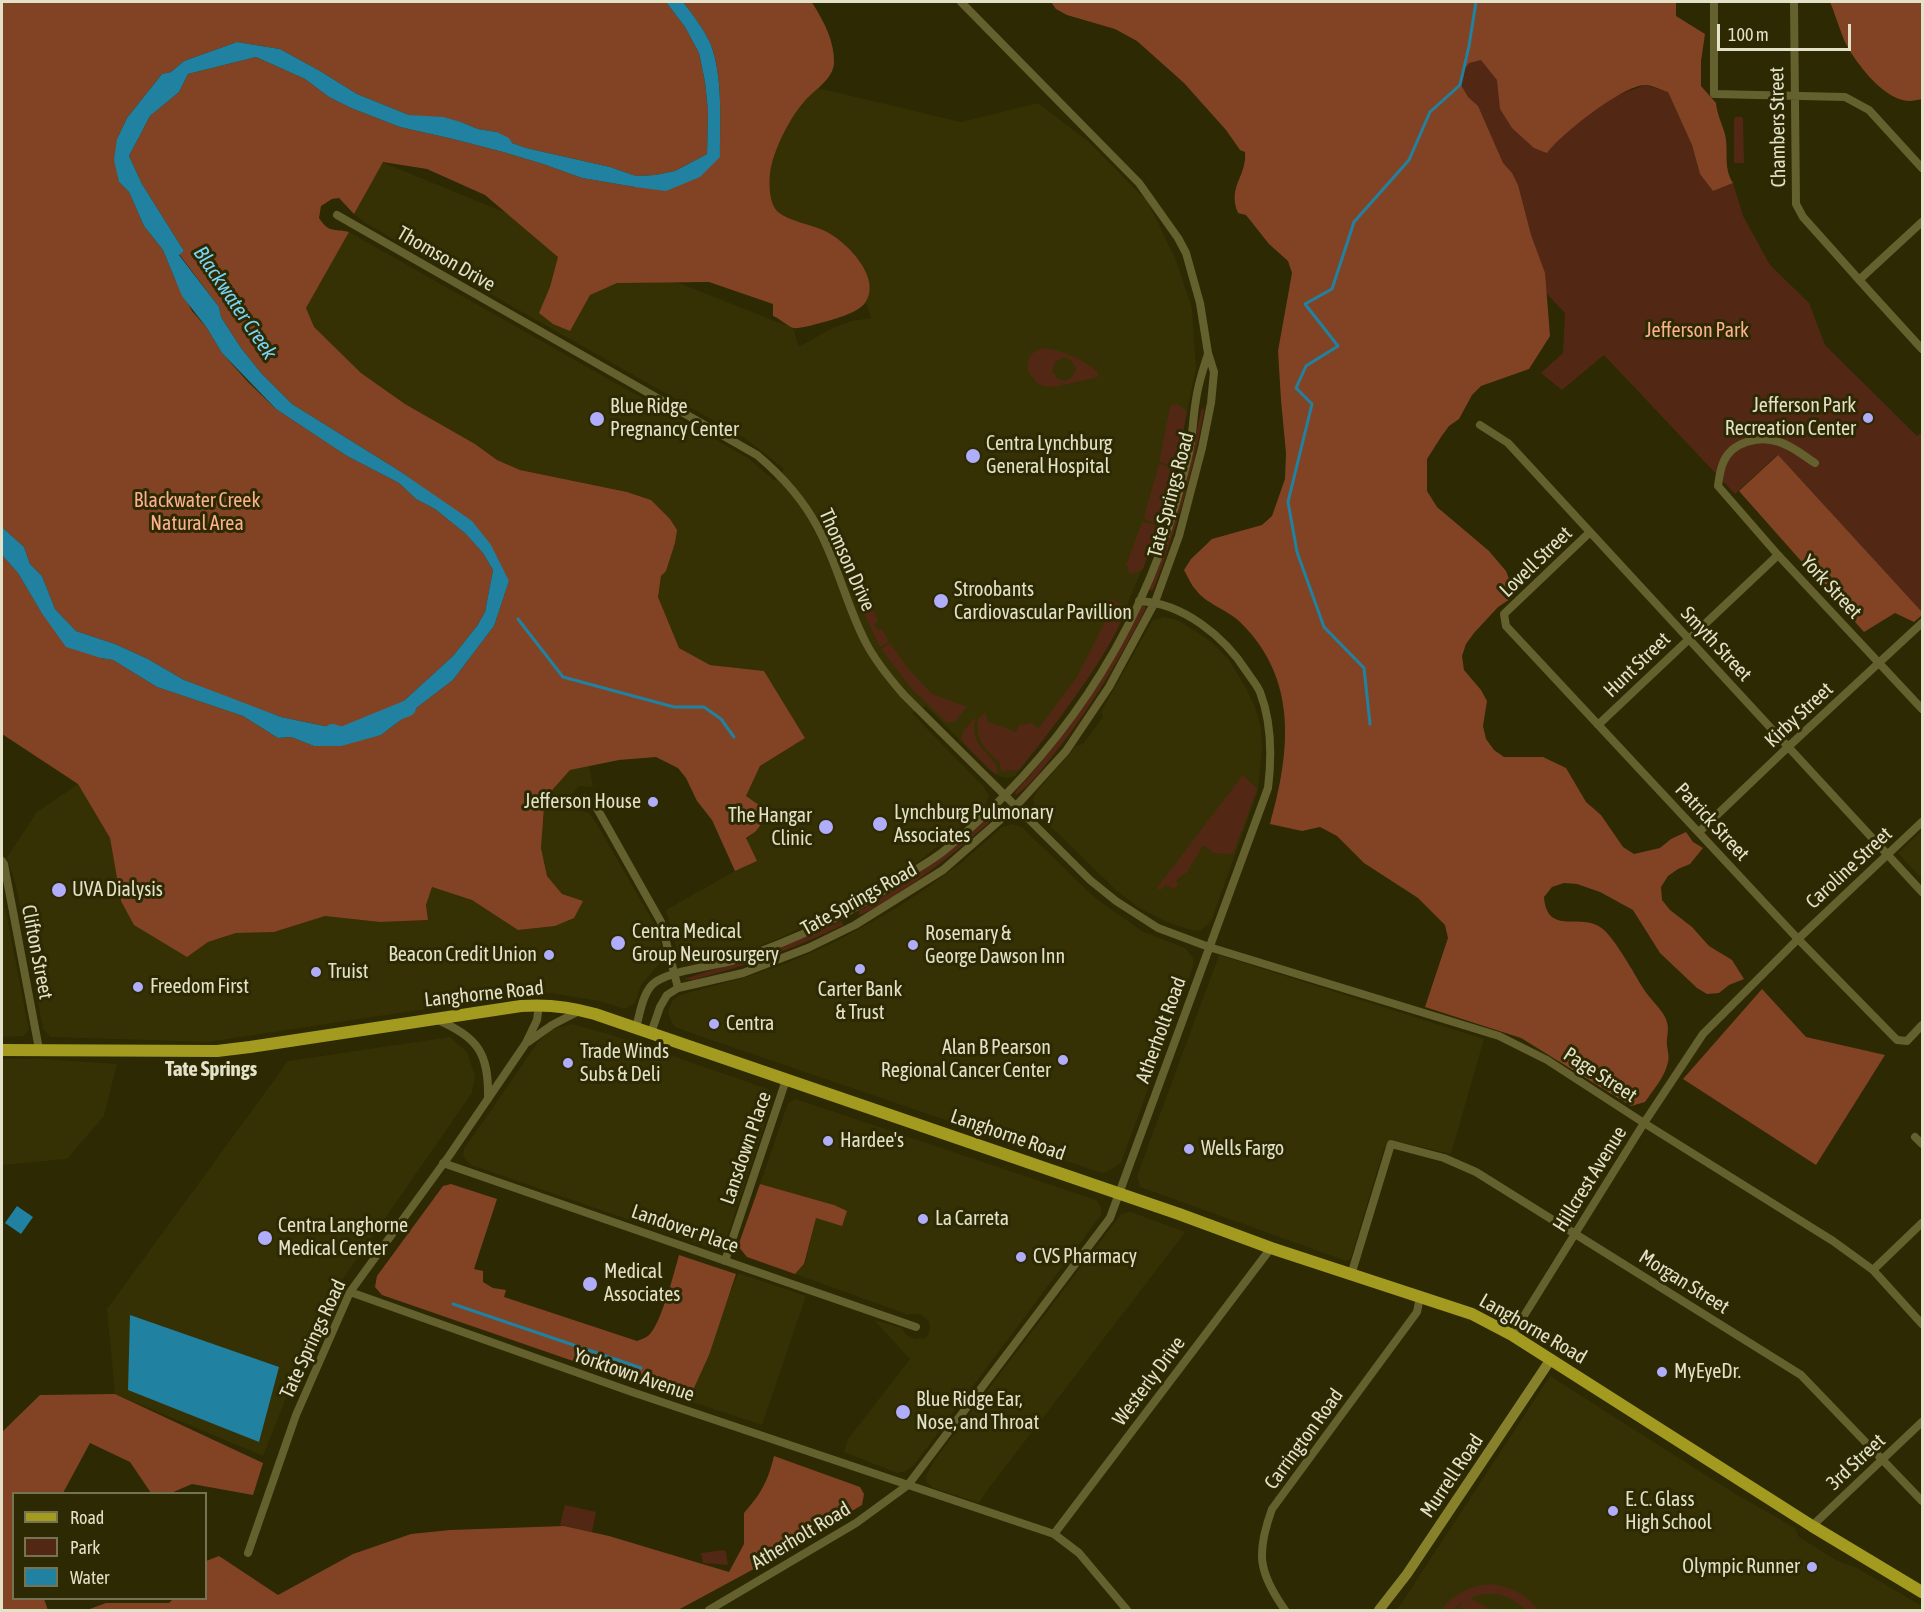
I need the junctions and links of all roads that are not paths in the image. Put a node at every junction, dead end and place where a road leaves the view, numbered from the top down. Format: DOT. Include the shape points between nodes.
graph roads {
  1 [pos="962,2"];
  2 [pos="1714,2"];
  3 [pos="1794,2"];
  4 [pos="1794,95"];
  5 [pos="1923,168"];
  6 [pos="337,215"];
  7 [pos="1923,222"];
  8 [pos="1859,280"];
  9 [pos="1923,349"];
  10 [pos="1208,352"];
  11 [pos="1480,425"];
  12 [pos="1815,463"];
  13 [pos="1589,533"];
  14 [pos="1778,555"];
  15 [pos="1144,589"];
  16 [pos="1138,601"];
  17 [pos="1155,602"];
  18 [pos="1504,614"];
  19 [pos="1923,623"];
  20 [pos="1689,639"];
  21 [pos="1880,663"];
  22 [pos="1923,709"];
  23 [pos="1599,725"];
  24 [pos="1788,747"];
  25 [pos="1005,796"];
  26 [pos="585,798"];
  27 [pos="1016,806"];
  28 [pos="1923,822"];
  29 [pos="1699,832"];
  30 [pos="1888,855"];
  31 [pos="2,861"];
  32 [pos="1923,892"];
  33 [pos="1798,939"];
  34 [pos="1209,947"];
  35 [pos="673,974"];
  36 [pos="678,988"];
  37 [pos="539,1005"];
  38 [pos="582,1010"];
  39 [pos="434,1019"];
  40 [pos="1923,1025"];
  41 [pos="636,1028"];
  42 [pos="651,1033"];
  43 [pos="526,1043"];
  44 [pos="39,1049"];
  45 [pos="2,1050"];
  46 [pos="786,1080"];
  47 [pos="488,1099"];
  48 [pos="1644,1123"];
  49 [pos="1916,1137"];
  50 [pos="1923,1144"];
  51 [pos="443,1163"];
  52 [pos="1119,1194"];
  53 [pos="1923,1223"];
  54 [pos="1576,1235"];
  55 [pos="1271,1248"];
  56 [pos="725,1261"];
  57 [pos="1873,1270"];
  58 [pos="1351,1275"];
  59 [pos="350,1292"];
  60 [pos="1420,1297"];
  61 [pos="1923,1324"];
  62 [pos="916,1327"];
  63 [pos="1512,1335"];
  64 [pos="1551,1359"];
  65 [pos="1923,1422"];
  66 [pos="1884,1460"];
  67 [pos="908,1485"];
  68 [pos="1923,1501"];
  69 [pos="1812,1526"];
  70 [pos="1054,1534"];
  71 [pos="248,1553"];
  72 [pos="1923,1592"];
  73 [pos="709,1611"];
  74 [pos="1126,1611"];
  75 [pos="1285,1611"];
  76 [pos="1379,1611"];
  1 -- 10 [label="street, Tate Springs Road" via="1139,183 1159,210 1186,253"];
  2 -- 4 [label="street" via="1714,94"];
  3 -- 4 [label="street, Chambers Street"];
  4 -- 5 [label="street" via="1845,97 1863,106"];
  4 -- 8 [label="street, Chambers Street" via="1796,204"];
  6 -- 25 [label="street, Thomson Drive" via="757,455 779,474 800,497 819,529 866,642 881,667"];
  7 -- 8 [label="street"];
  8 -- 9 [label="street, Chambers Street"];
  10 -- 15 [label="street, Tate Springs Road" via="1175,505"];
  10 -- 17 [label="street, Tate Springs Road" via="1214,372 1202,448 1179,536"];
  11 -- 13 [label="street, Smyth Street" via="1508,443"];
  12 -- 14 [label="street, York Street" via="1781,442 1766,439 1735,447 1722,465 1718,486"];
  13 -- 18 [label="street, Lovell Street"];
  13 -- 20 [label="street, Smyth Street"];
  14 -- 20 [label="street, Hunt Street"];
  14 -- 21 [label="street, York Street"];
  15 -- 16 [label="street, Tate Springs Road"];
  15 -- 17 [label="street, Atherholt Road"];
  16 -- 17 [label="street, Atherholt Road"];
  16 -- 25 [label="street, Tate Springs Road" via="1119,643 1068,724"];
  17 -- 27 [label="street, Tate Springs Road" via="1089,719"];
  17 -- 34 [label="street, Atherholt Road" via="1214,634 1238,658 1259,691 1269,729 1268,788"];
  18 -- 23 [label="street, Patrick Street" via="1506,626"];
  19 -- 21 [label="street, Kirby Street"];
  20 -- 23 [label="street, Hunt Street"];
  20 -- 24 [label="street, Smyth Street"];
  21 -- 22 [label="street, York Street"];
  21 -- 24 [label="street, Kirby Street"];
  23 -- 29 [label="street, Patrick Street"];
  24 -- 29 [label="street, Kirby Street"];
  24 -- 30 [label="street, Smyth Street"];
  25 -- 27 [label="street, Thomson Drive"];
  25 -- 35 [label="street, Tate Springs Road" via="944,851 849,912 793,939 733,960"];
  26 -- 35 [label="street" via="594,803 661,922"];
  27 -- 34 [label="street, Thomson Drive" via="1064,856 1116,901 1158,928"];
  27 -- 36 [label="street, Tate Springs Road" via="943,870 855,925 743,973"];
  28 -- 30 [label="street, Caroline Street"];
  29 -- 33 [label="street, Patrick Street"];
  30 -- 32 [label="street, Smyth Street"];
  30 -- 33 [label="street, Caroline Street"];
  31 -- 44 [label="street, Clifton Street"];
  33 -- 40 [label="street, Patrick Street" via="1897,1040 1907,1041"];
  33 -- 48 [label="street, Hillcrest Avenue" via="1703,1034"];
  34 -- 48 [label="street, Page Street" via="1499,1036 1547,1060"];
  34 -- 52 [label="street, Atherholt Road"];
  35 -- 36 [label="street"];
  35 -- 41 [label="street, Tate Springs Road" via="655,982 644,999"];
  36 -- 42 [label="street" via="667,995"];
  37 -- 38 [label="main road, Langhorne Road"];
  37 -- 39 [label="main road, Langhorne Road"];
  37 -- 43 [label="street, Tate Springs Road"];
  38 -- 41 [label="main road, Langhorne Road"];
  38 -- 43 [label="street, Tate Springs Road" via="552,1024"];
  39 -- 44 [label="main road, Langhorne Road" via="217,1051"];
  39 -- 47 [label="street" via="459,1030 475,1045 484,1059"];
  41 -- 42 [label="main road, Langhorne Road"];
  42 -- 46 [label="main road, Langhorne Road"];
  43 -- 47 [label="street, Tate Springs Road"];
  44 -- 45 [label="main road, Langhorne Road"];
  46 -- 52 [label="main road, Langhorne Road"];
  46 -- 56 [label="street, Lansdown Place"];
  47 -- 51 [label="street, Tate Springs Road"];
  48 -- 54 [label="street, Hillcrest Avenue"];
  48 -- 57 [label="street, Page Street" via="1833,1240"];
  49 -- 50 [label="street"];
  51 -- 56 [label="street, Landover Place"];
  51 -- 59 [label="street, Tate Springs Road"];
  52 -- 55 [label="main road, Langhorne Road"];
  52 -- 67 [label="street, Atherholt Road" via="1110,1218"];
  53 -- 57 [label="street"];
  54 -- 58 [label="street, Morgan Street" via="1476,1172 1444,1158 1391,1144"];
  54 -- 63 [label="street, Hillcrest Avenue"];
  54 -- 66 [label="street, Morgan Street" via="1801,1375"];
  55 -- 58 [label="main road, Langhorne Road"];
  55 -- 70 [label="street, Westerly Drive"];
  56 -- 62 [label="street, Landover Place"];
  57 -- 61 [label="street, Page Street"];
  58 -- 60 [label="main road, Langhorne Road"];
  59 -- 67 [label="street, Yorktown Avenue"];
  59 -- 71 [label="street, Tate Springs Road" via="296,1415"];
  60 -- 63 [label="main road, Langhorne Road" via="1472,1314"];
  60 -- 75 [label="street, Carrington Road" via="1417,1312 1272,1509 1263,1535 1262,1562 1270,1589"];
  63 -- 64 [label="main road, Langhorne Road"];
  64 -- 69 [label="main road, Langhorne Road"];
  64 -- 76 [label="street, Murrell Road"];
  65 -- 66 [label="street, 3rd Street"];
  66 -- 68 [label="street, Morgan Street"];
  66 -- 69 [label="street, 3rd Street"];
  67 -- 70 [label="street, Yorktown Avenue"];
  67 -- 73 [label="street, Atherholt Road" via="856,1523"];
  69 -- 72 [label="main road, Langhorne Road"];
  70 -- 74 [label="street, Yorktown Avenue" via="1079,1553"];
}
